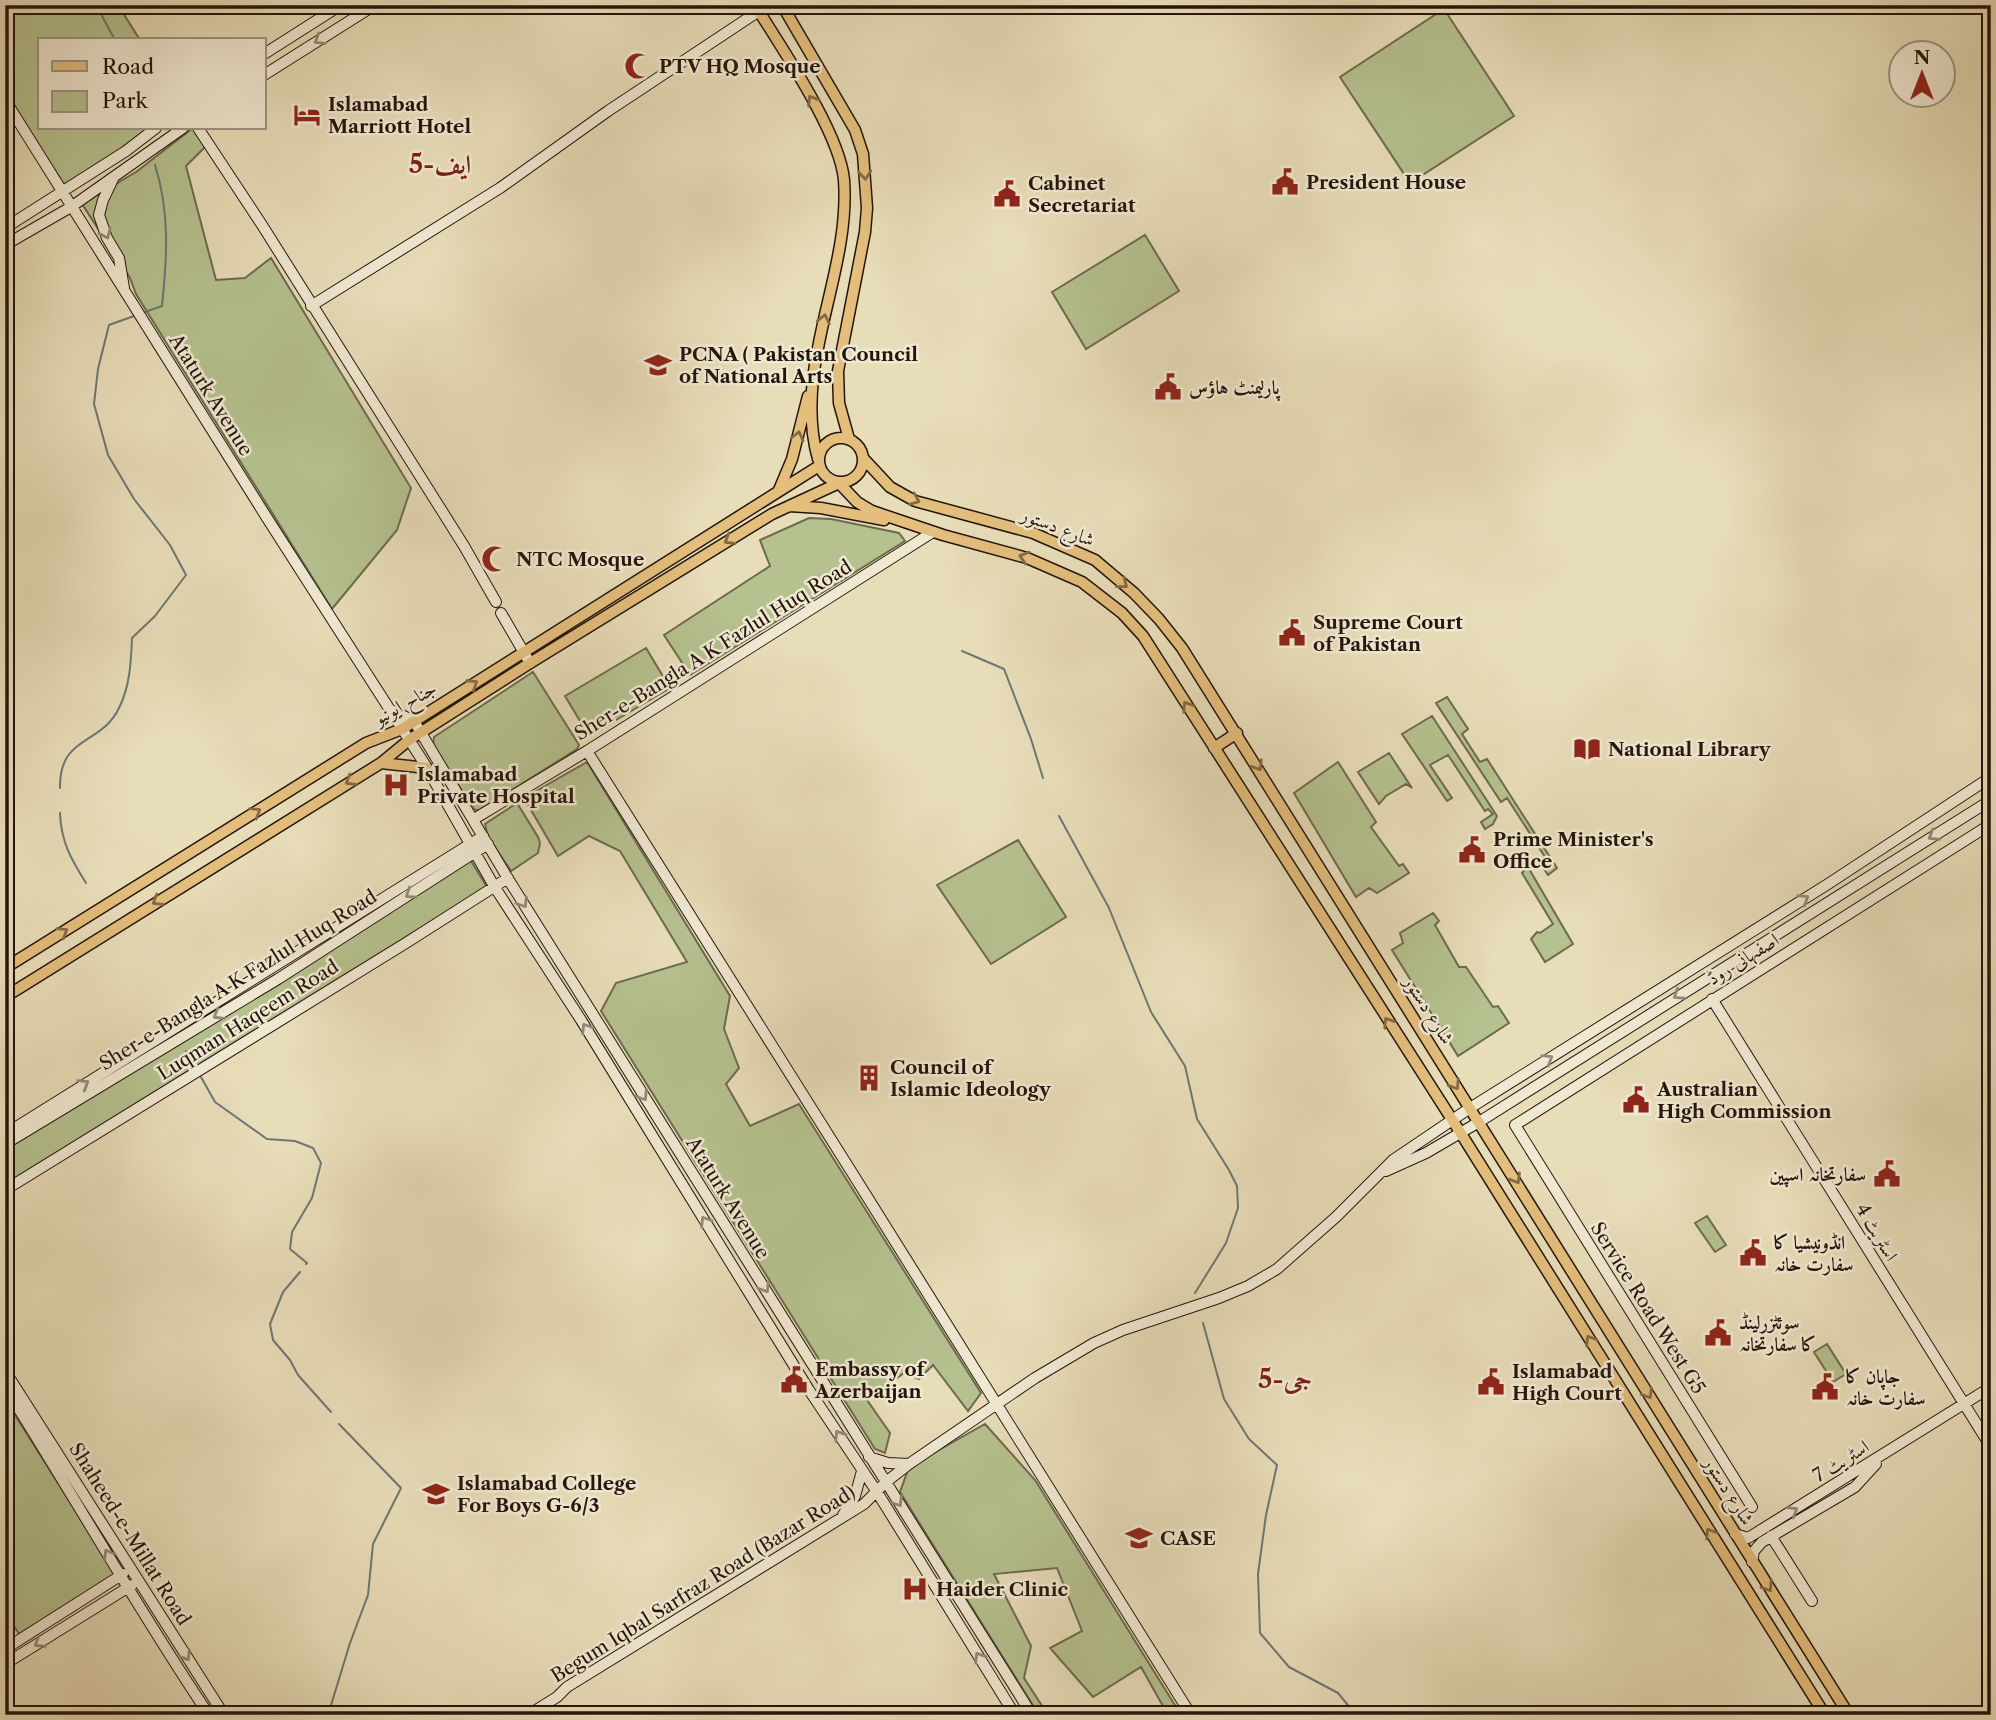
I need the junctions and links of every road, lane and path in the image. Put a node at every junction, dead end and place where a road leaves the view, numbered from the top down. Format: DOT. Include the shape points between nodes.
graph roads {
  1 [pos="341,5"];
  2 [pos="374,5"];
  3 [pos="782,5"];
  4 [pos="757,8"];
  5 [pos="266,53"];
  6 [pos="266,74"];
  7 [pos="5,100"];
  8 [pos="153,130"];
  9 [pos="180,130"];
  10 [pos="199,130"];
  11 [pos="113,178"];
  12 [pos="62,192"];
  13 [pos="71,206"];
  14 [pos="5,228"];
  15 [pos="5,245"];
  16 [pos="124,291"];
  17 [pos="311,306"];
  18 [pos="813,379"];
  19 [pos="849,439"];
  20 [pos="863,458"];
  21 [pos="819,462"];
  22 [pos="839,483"];
  23 [pos="779,490"];
  24 [pos="788,506"];
  25 [pos="904,522"];
  26 [pos="933,532"];
  27 [pos="496,602"];
  28 [pos="502,612"];
  29 [pos="523,652"];
  30 [pos="530,663"];
  31 [pos="389,709"];
  32 [pos="414,721"];
  33 [pos="402,729"];
  34 [pos="421,733"];
  35 [pos="1237,733"];
  36 [pos="409,740"];
  37 [pos="1214,748"];
  38 [pos="587,751"];
  39 [pos="381,763"];
  40 [pos="427,768"];
  41 [pos="1991,778"];
  42 [pos="1991,800"];
  43 [pos="474,820"];
  44 [pos="1991,824"];
  45 [pos="486,840"];
  46 [pos="473,848"];
  47 [pos="508,878"];
  48 [pos="1828,884"];
  49 [pos="494,886"];
  50 [pos="1836,896"];
  51 [pos="1367,944"];
  52 [pos="1347,957"];
  53 [pos="5,968"];
  54 [pos="5,996"];
  55 [pos="1712,999"];
  56 [pos="1470,1108"];
  57 [pos="1451,1121"];
  58 [pos="1479,1122"];
  59 [pos="1515,1125"];
  60 [pos="1460,1132"];
  61 [pos="5,1134"];
  62 [pos="5,1144"];
  63 [pos="689,1169"];
  64 [pos="1382,1172"];
  65 [pos="678,1176"];
  66 [pos="5,1189"];
  67 [pos="6,1365"];
  68 [pos="5,1387"];
  69 [pos="1991,1387"];
  70 [pos="1964,1404"];
  71 [pos="995,1405"];
  72 [pos="1991,1447"];
  73 [pos="1886,1453"];
  74 [pos="869,1457"];
  75 [pos="909,1464"];
  76 [pos="862,1471"];
  77 [pos="886,1482"];
  78 [pos="877,1492"];
  79 [pos="1752,1507"];
  80 [pos="841,1519"];
  81 [pos="1734,1533"];
  82 [pos="1771,1536"];
  83 [pos="1752,1562"];
  84 [pos="130,1570"];
  85 [pos="120,1576"];
  86 [pos="138,1581"];
  87 [pos="127,1588"];
  88 [pos="1812,1601"];
  89 [pos="69,1609"];
  90 [pos="76,1620"];
  91 [pos="5,1649"];
  92 [pos="5,1664"];
  93 [pos="209,1715"];
  94 [pos="224,1715"];
  95 [pos="528,1715"];
  96 [pos="1015,1715"];
  97 [pos="1032,1715"];
  98 [pos="1191,1715"];
  99 [pos="1825,1715"];
  100 [pos="1849,1715"];
  1 -- 5 [label="street"];
  2 -- 6 [label="street, one-way"];
  3 -- 19 [label="main road, one-way" via="840,102 863,154 865,232 838,371 839,403"];
  4 -- 17 [label="street" via="500,188"];
  18 -- 4 [label="main road, one-way" via="841,232 844,177 833,140"];
  7 -- 12 [label="street, Ataturk Avenue"];
  8 -- 12 [label="street"];
  9 -- 11 [label="street"];
  10 -- 17 [label="street"];
  11 -- 13 [label="street"];
  11 -- 16 [label="street, one-way" via="99,215 119,258"];
  12 -- 13 [label="street, Ataturk Avenue"];
  12 -- 14 [label="street"];
  13 -- 15 [label="street"];
  13 -- 16 [label="street, Ataturk Avenue"];
  16 -- 31 [label="street, Ataturk Avenue"];
  17 -- 27 [label="street"];
  18 -- 21 [label="main road" via="812,428"];
  23 -- 18 [label="main road, one-way"];
  19 -- 20 [label="main road" via="859,446"];
  19 -- 21 [label="main road" via="829,442 820,452"];
  20 -- 22 [label="main road" via="857,476"];
  20 -- 35 [label="main road, شارع دستور, one-way" via="890,487 915,501 1033,533 1095,560 1159,619"];
  21 -- 22 [label="main road" via="827,478"];
  21 -- 23 [label="main road, جناح ایونیو"];
  22 -- 24 [label="main road, جناح ایونیو"];
  22 -- 25 [label="main road, شارع دستور" via="872,511"];
  23 -- 29 [label="main road, جناح ایونیو"];
  24 -- 25 [label="main road"];
  24 -- 30 [label="main road, جناح ایونیو, one-way"];
  25 -- 26 [label="main road, شارع دستور"];
  37 -- 26 [label="main road, شارع دستور, one-way" via="1143,636 1112,605 1082,582 1052,568"];
  26 -- 38 [label="street, Sher-e-Bangla A K Fazlul Huq Road"];
  28 -- 29 [label="street"];
  29 -- 30 [label="street"];
  32 -- 29 [label="main road, جناح ایونیو, one-way"];
  30 -- 34 [label="main road, جناح ایونیو"];
  31 -- 32 [label="street"];
  31 -- 33 [label="street, Ataturk Avenue"];
  32 -- 33 [label="main road, جناح ایونیو"];
  32 -- 34 [label="street, Ataturk Avenue"];
  33 -- 36 [label="street, Ataturk Avenue"];
  53 -- 33 [label="main road, جناح ایونیو, one-way" via="366,743"];
  34 -- 36 [label="main road, جناح ایونیو"];
  34 -- 43 [label="street, Ataturk Avenue"];
  35 -- 37 [label="main road"];
  35 -- 51 [label="main road, شارع دستور, one-way"];
  36 -- 39 [label="main road, جناح ایونیو"];
  36 -- 40 [label="street, Ataturk Avenue"];
  37 -- 52 [label="main road, شارع دستور"];
  38 -- 43 [label="street, Sher-e-Bangla A K Fazlul Huq Road"];
  38 -- 71 [label="street" via="887,1225"];
  39 -- 40 [label="main road"];
  39 -- 54 [label="main road, جناح ایونیو, one-way"];
  40 -- 46 [label="street, Ataturk Avenue"];
  41 -- 48 [label="street, Begum Iqbal Sarfraz Road (Bazar Road)"];
  42 -- 50 [label="street, one-way"];
  43 -- 45 [label="street, Ataturk Avenue"];
  44 -- 55 [label="street, اصفہانی روڈ"];
  45 -- 46 [label="street, Sher-e-Bangla A K Fazlul Huq Road"];
  45 -- 47 [label="street, Ataturk Avenue"];
  46 -- 49 [label="street, Ataturk Avenue"];
  61 -- 46 [label="street, Sher-e-Bangla A K Fazlul Huq Road, one-way"];
  46 -- 62 [label="street, Sher-e-Bangla A K Fazlul Huq Road, one-way" via="278,979"];
  47 -- 49 [label="street, Luqman Haqeem Road"];
  47 -- 63 [label="street, Ataturk Avenue, one-way"];
  48 -- 50 [label="street"];
  56 -- 48 [label="street, Begum Iqbal Sarfraz Road (Bazar Road), one-way"];
  65 -- 49 [label="street, Ataturk Avenue, one-way"];
  49 -- 66 [label="street, Luqman Haqeem Road"];
  50 -- 58 [label="street, one-way"];
  51 -- 52 [label="main road"];
  51 -- 56 [label="main road, شارع دستور, one-way"];
  57 -- 52 [label="main road, شارع دستور, one-way"];
  55 -- 59 [label="street, اصفہانی روڈ"];
  55 -- 70 [label="street, اسٹریٹ 4"];
  56 -- 57 [label="street, Begum Iqbal Sarfraz Road (Bazar Road)"];
  56 -- 58 [label="main road, شارع دستور"];
  57 -- 60 [label="main road, شارع دستور"];
  57 -- 64 [label="street, Begum Iqbal Sarfraz Road (Bazar Road)"];
  58 -- 60 [label="street"];
  58 -- 81 [label="main road, شارع دستور, one-way"];
  59 -- 79 [label="street, Service Road West G5"];
  60 -- 64 [label="street"];
  99 -- 60 [label="main road, شارع دستور, one-way"];
  63 -- 65 [label="street"];
  63 -- 74 [label="street, Ataturk Avenue, one-way"];
  64 -- 71 [label="street, Begum Iqbal Sarfraz Road (Bazar Road)" via="1268,1275 1094,1343"];
  76 -- 65 [label="street, Ataturk Avenue, one-way"];
  67 -- 84 [label="street, Shaheed-e-Millat Road"];
  85 -- 68 [label="street, Shaheed-e-Millat Road, one-way"];
  69 -- 70 [label="street, اسٹریٹ 7"];
  70 -- 72 [label="street, اسٹریٹ 4"];
  70 -- 73 [label="street, اسٹریٹ 7"];
  71 -- 75 [label="street, Begum Iqbal Sarfraz Road (Bazar Road)"];
  71 -- 98 [label="street"];
  81 -- 73 [label="street, اسٹریٹ 7, one-way" via="1748,1538"];
  73 -- 82 [label="street" via="1855,1487"];
  74 -- 75 [label="street"];
  74 -- 77 [label="street, Ataturk Avenue"];
  75 -- 77 [label="street, Begum Iqbal Sarfraz Road (Bazar Road)"];
  76 -- 78 [label="street, Ataturk Avenue"];
  76 -- 80 [label="street" via="855,1496"];
  77 -- 78 [label="street, Begum Iqbal Sarfraz Road (Bazar Road)"];
  77 -- 97 [label="street, Ataturk Avenue, one-way"];
  78 -- 80 [label="street, Begum Iqbal Sarfraz Road (Bazar Road)"];
  96 -- 78 [label="street, Ataturk Avenue, one-way"];
  80 -- 95 [label="street, Begum Iqbal Sarfraz Road (Bazar Road)"];
  81 -- 83 [label="main road, شارع دستور"];
  82 -- 83 [label="street" via="1758,1545"];
  82 -- 88 [label="street"];
  83 -- 100 [label="main road, شارع دستور, one-way"];
  84 -- 85 [label="street"];
  84 -- 86 [label="street, Shaheed-e-Millat Road"];
  85 -- 87 [label="street, Shaheed-e-Millat Road"];
  85 -- 89 [label="street"];
  86 -- 87 [label="street"];
  86 -- 94 [label="street, Shaheed-e-Millat Road, one-way"];
  87 -- 90 [label="street"];
  87 -- 93 [label="street, Shaheed-e-Millat Road"];
  89 -- 90 [label="street"];
  89 -- 91 [label="street"];
  90 -- 92 [label="street, one-way"];
}
